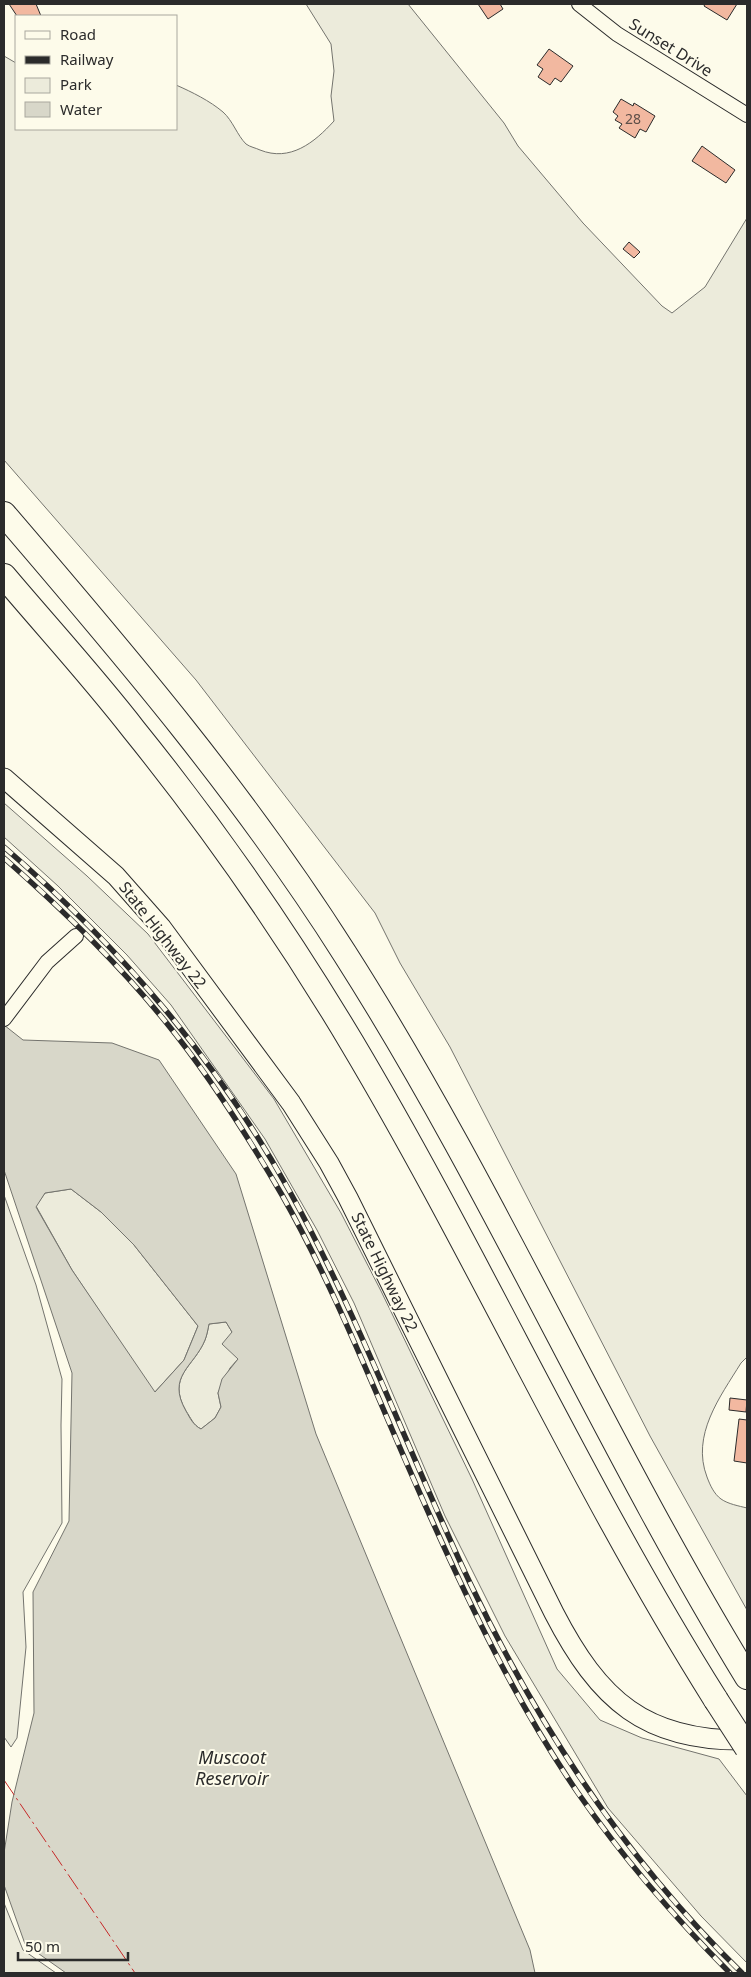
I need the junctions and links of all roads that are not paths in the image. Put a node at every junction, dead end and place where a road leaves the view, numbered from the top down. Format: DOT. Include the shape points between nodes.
graph roads {
  1 [pos="579,4"];
  2 [pos="747,115"];
  3 [pos="4,514"];
  4 [pos="4,576"];
  5 [pos="4,778"];
  6 [pos="76,936"];
  7 [pos="4,1019"];
  8 [pos="747,1677"];
  9 [pos="747,1740"];
  10 [pos="747,1748"];
  1 -- 2 [label="street, Sunset Drive" via="618,34"];
  3 -- 8 [label="highway" via="135,667 220,774 346,955 427,1091 641,1492"];
  4 -- 10 [label="highway, bridge" via="165,768 233,861 310,976 396,1119 685,1651"];
  5 -- 9 [label="main road, State Highway 22" via="91,852 139,900 310,1131 348,1198 554,1613 587,1670 620,1704 658,1726 698,1737"];
  6 -- 7 [label="street" via="47,962"];
}
